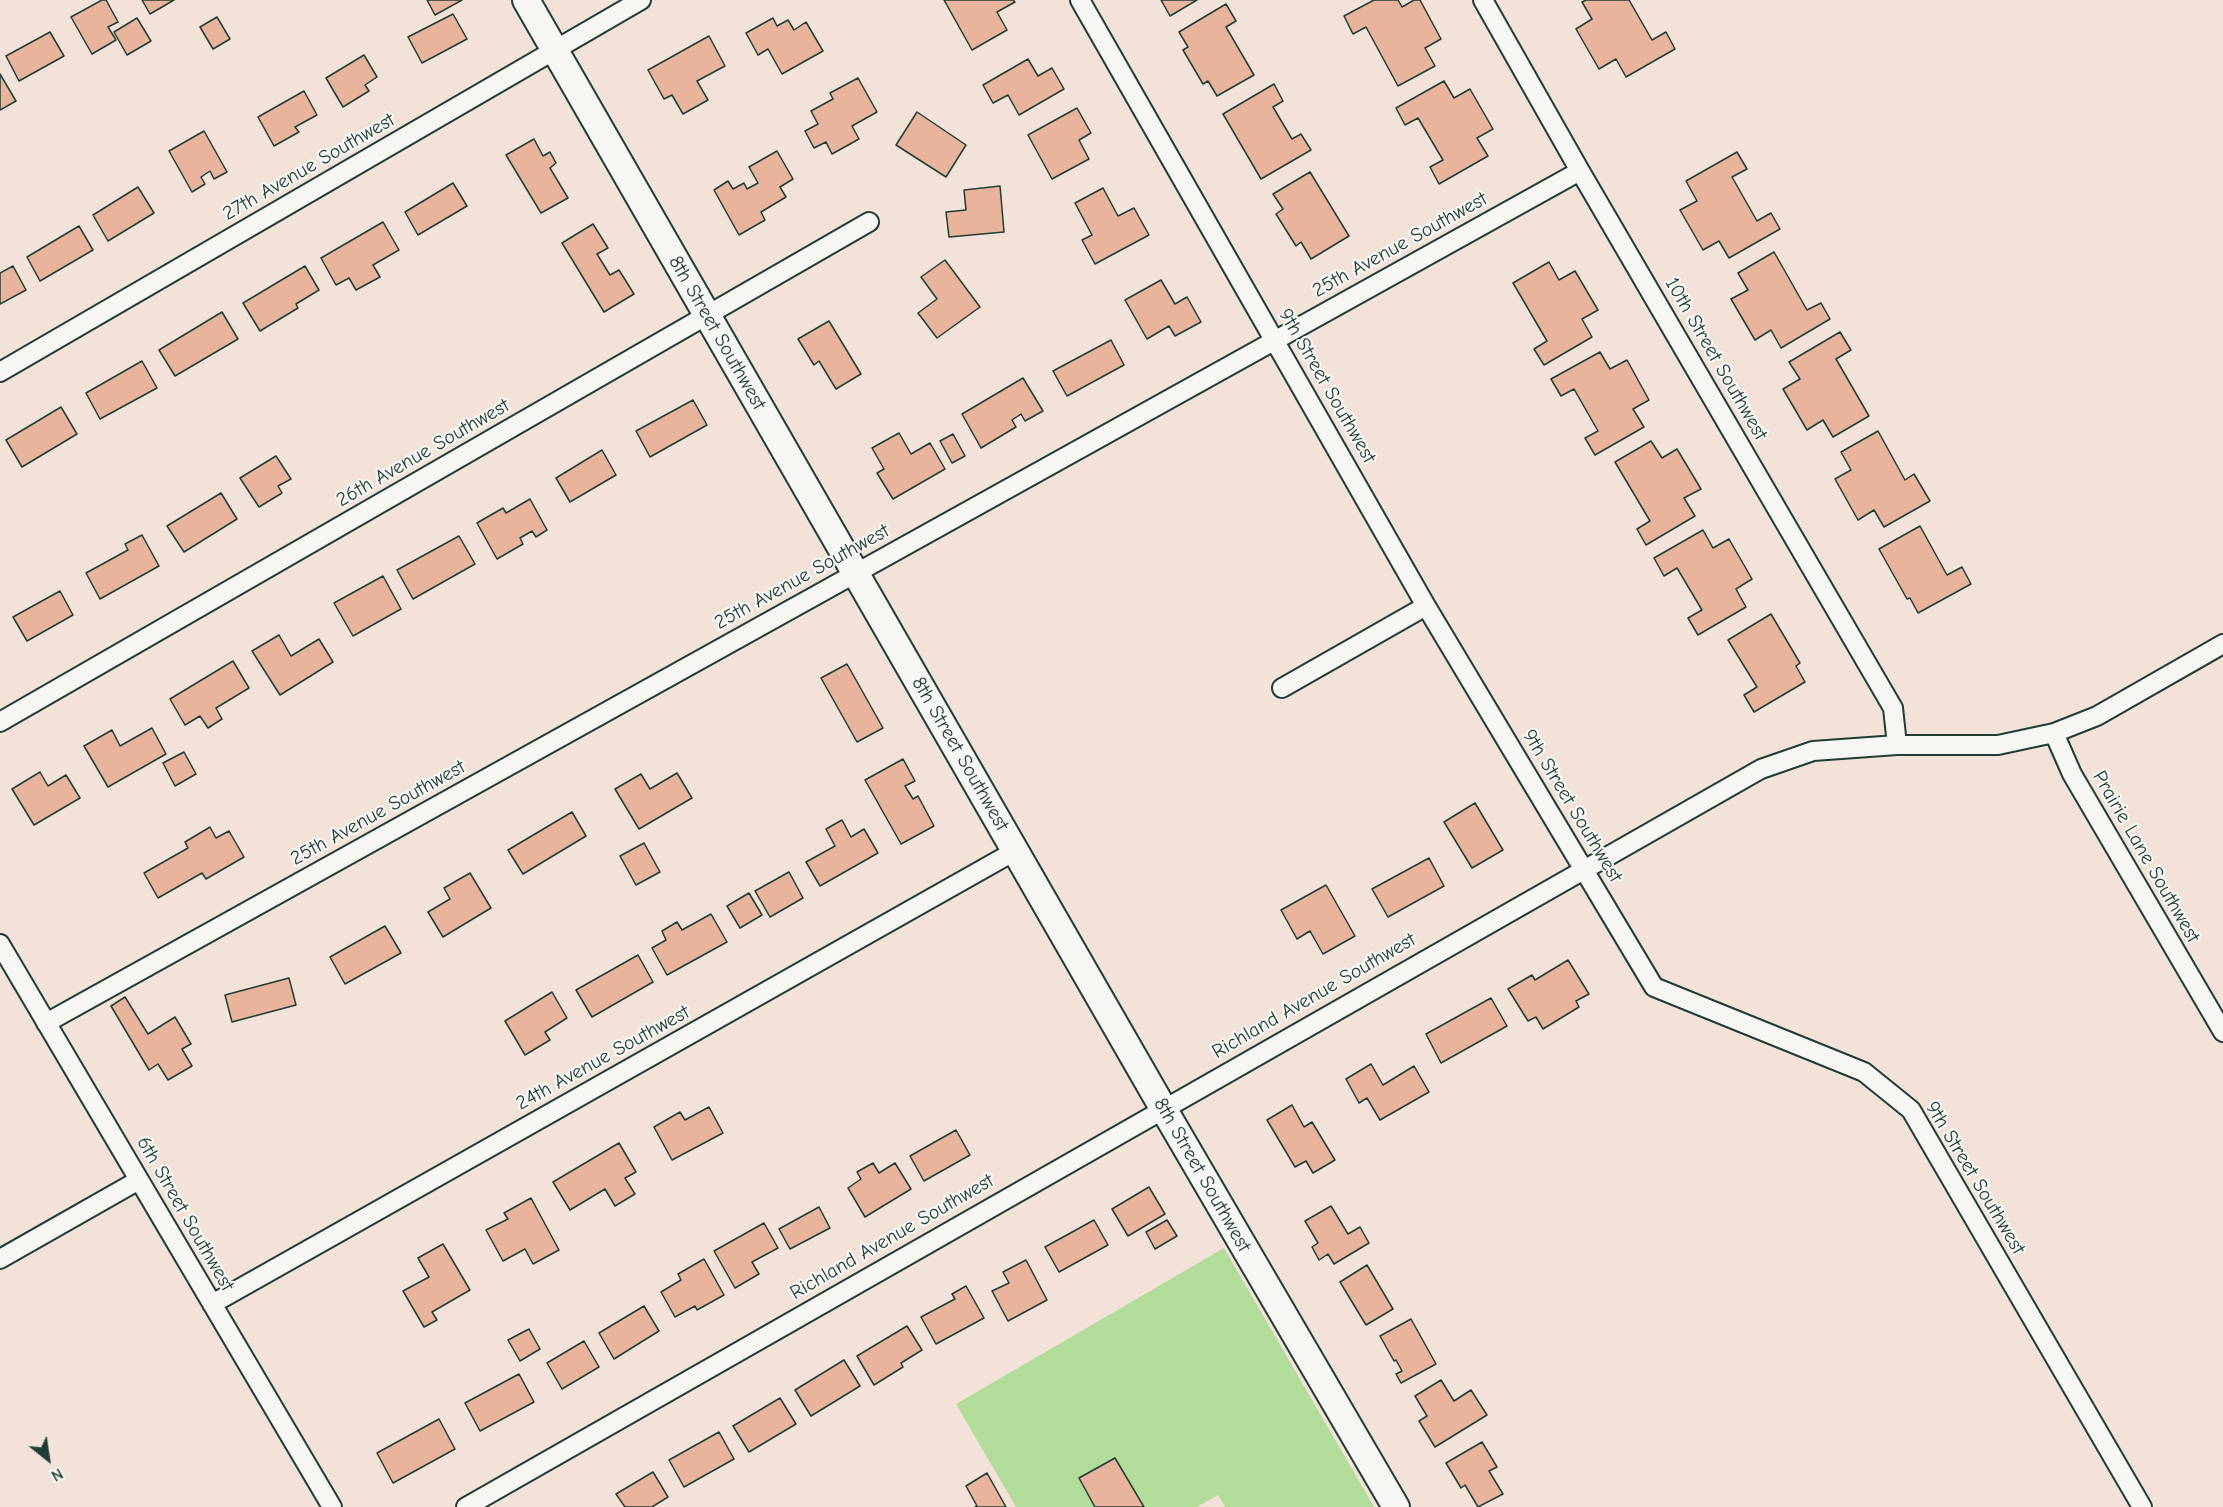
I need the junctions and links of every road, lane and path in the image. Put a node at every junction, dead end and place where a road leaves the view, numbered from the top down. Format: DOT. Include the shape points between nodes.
graph roads {
  1 [pos="526,0"];
  2 [pos="641,0"];
  3 [pos="1080,0"];
  4 [pos="1483,0"];
  5 [pos="555,50"];
  6 [pos="1580,171"];
  7 [pos="869,222"];
  8 [pos="707,315"];
  9 [pos="1275,340"];
  10 [pos="0,372"];
  11 [pos="855,574"];
  12 [pos="1426,606"];
  13 [pos="2223,644"];
  14 [pos="1282,688"];
  15 [pos="0,722"];
  16 [pos="2054,733"];
  17 [pos="1898,745"];
  18 [pos="1015,851"];
  19 [pos="1583,869"];
  20 [pos="0,944"];
  21 [pos="46,1023"];
  22 [pos="2223,1032"];
  23 [pos="1163,1108"];
  24 [pos="139,1180"];
  25 [pos="0,1259"];
  26 [pos="212,1304"];
  27 [pos="473,1505"];
  28 [pos="332,1507"];
  29 [pos="1396,1507"];
  30 [pos="2142,1507"];
  1 -- 5 [label="street, 8th Street Southwest"];
  2 -- 5 [label="street, 27th Avenue Southwest"];
  3 -- 9 [label="street, 9th Street Southwest"];
  4 -- 6 [label="street, 10th Street Southwest"];
  5 -- 8 [label="street, 8th Street Southwest"];
  5 -- 10 [label="street, 27th Avenue Southwest"];
  6 -- 9 [label="street, 25th Avenue Southwest"];
  6 -- 17 [label="street, 10th Street Southwest" via="1893,708"];
  7 -- 8 [label="street, 26th Avenue Southwest"];
  8 -- 11 [label="street, 8th Street Southwest"];
  8 -- 15 [label="street, 26th Avenue Southwest"];
  9 -- 11 [label="street, 25th Avenue Southwest"];
  9 -- 12 [label="street, 9th Street Southwest"];
  11 -- 18 [label="street, 8th Street Southwest"];
  11 -- 21 [label="street, 25th Avenue Southwest"];
  12 -- 14 [label="street"];
  12 -- 19 [label="street, 9th Street Southwest"];
  13 -- 16 [label="street, Richland Avenue Southwest" via="2097,716"];
  16 -- 17 [label="street, Richland Avenue Southwest" via="1998,744"];
  16 -- 22 [label="street, Prairie Lane Southwest" via="2072,774"];
  17 -- 19 [label="street, Richland Avenue Southwest" via="1813,751 1761,768"];
  18 -- 23 [label="street, 8th Street Southwest"];
  18 -- 26 [label="street, 24th Avenue Southwest"];
  19 -- 23 [label="street, Richland Avenue Southwest"];
  19 -- 30 [label="street, 9th Street Southwest" via="1654,987 1864,1072 1911,1110"];
  20 -- 21 [label="street, 6th Street Southwest"];
  21 -- 24 [label="street, 6th Street Southwest"];
  23 -- 27 [label="street, Richland Avenue Southwest"];
  23 -- 29 [label="street, 8th Street Southwest"];
  24 -- 25 [label="street"];
  24 -- 26 [label="street, 6th Street Southwest"];
  26 -- 28 [label="street, 6th Street Southwest"];
}
